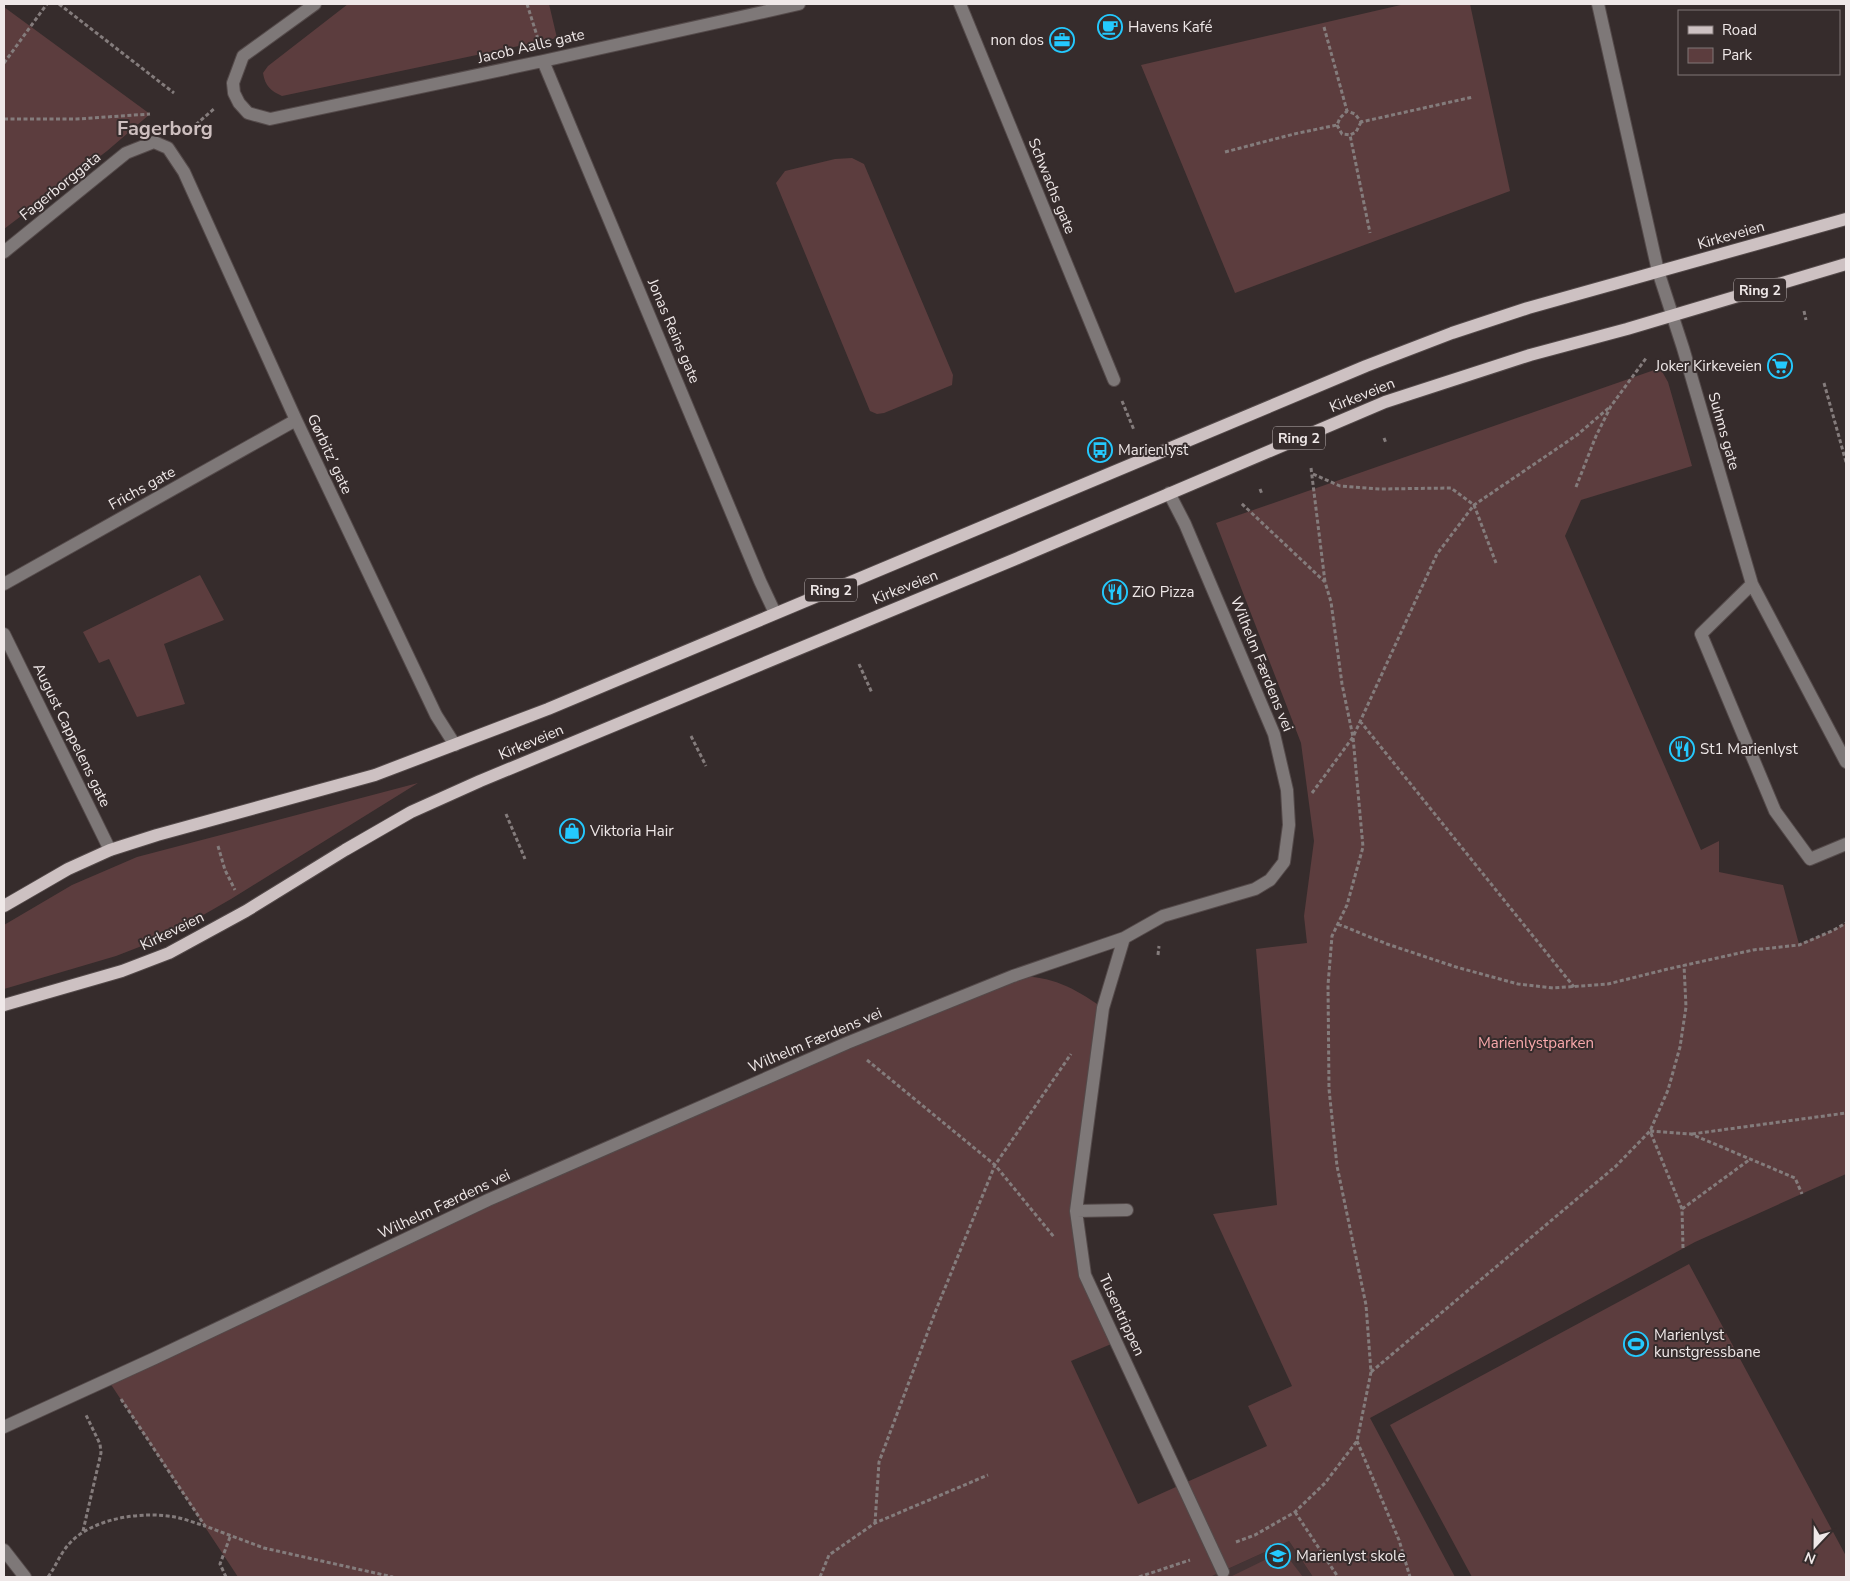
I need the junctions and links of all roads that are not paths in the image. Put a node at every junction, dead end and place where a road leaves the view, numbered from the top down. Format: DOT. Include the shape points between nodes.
graph roads {
  1 [pos="315,4"];
  2 [pos="799,4"];
  3 [pos="960,4"];
  4 [pos="1598,4"];
  5 [pos="543,61"];
  6 [pos="184,172"];
  7 [pos="1846,219"];
  8 [pos="4,252"];
  9 [pos="1846,264"];
  10 [pos="1658,271"];
  11 [pos="1673,315"];
  12 [pos="1114,380"];
  13 [pos="296,420"];
  14 [pos="1169,494"];
  15 [pos="4,584"];
  16 [pos="1752,584"];
  17 [pos="775,613"];
  18 [pos="4,634"];
  19 [pos="454,745"];
  20 [pos="1846,762"];
  21 [pos="1846,844"];
  22 [pos="110,850"];
  23 [pos="4,906"];
  24 [pos="1124,938"];
  25 [pos="4,1005"];
  26 [pos="1127,1210"];
  27 [pos="1076,1211"];
  28 [pos="4,1428"];
  29 [pos="4,1550"];
  30 [pos="1223,1572"];
  31 [pos="26,1577"];
  1 -- 5 [label="street, Jacob Aalls gate" via="243,56 233,83 239,103 248,113 270,119"];
  2 -- 5 [label="street, Jacob Aalls gate"];
  3 -- 12 [label="street, Schwachs gate"];
  4 -- 10 [label="street, Suhms gate"];
  5 -- 17 [label="street, Jonas Reins gate"];
  6 -- 8 [label="street, Fagerborggata" via="168,148 154,142 126,154"];
  6 -- 13 [label="street, Gørbitz’ gate"];
  7 -- 10 [label="main road, Kirkeveien / Ring 2"];
  9 -- 11 [label="main road, Kirkeveien / Ring 2"];
  10 -- 11 [label="street, Suhms gate"];
  10 -- 17 [label="main road, Kirkeveien / Ring 2" via="1528,308 1366,366"];
  11 -- 14 [label="main road, Kirkeveien / Ring 2" via="1385,402"];
  11 -- 16 [label="street, Suhms gate"];
  13 -- 15 [label="street, Frichs gate"];
  13 -- 19 [label="street, Gørbitz’ gate" via="436,715"];
  14 -- 24 [label="street, Wilhelm Færdens vei" via="1186,524 1274,734 1287,790 1289,824 1284,862 1270,880 1255,889 1163,916"];
  14 -- 25 [label="main road, Kirkeveien / Ring 2" via="412,812 169,953 122,971"];
  16 -- 20 [label="street, Suhms gate"];
  16 -- 21 [label="street" via="1701,634 1775,812 1810,859"];
  17 -- 19 [label="main road, Kirkeveien / Ring 2"];
  18 -- 22 [label="street, August Cappelens gate"];
  19 -- 22 [label="main road, Kirkeveien / Ring 2" via="375,775"];
  22 -- 23 [label="main road, Kirkeveien / Ring 2" via="68,869"];
  24 -- 27 [label="street, Tusentrippen" via="1103,1008"];
  24 -- 28 [label="street, Wilhelm Færdens vei" via="1013,976 847,1043 488,1200"];
  26 -- 27 [label="street"];
  27 -- 30 [label="street, Tusentrippen" via="1085,1275"];
  29 -- 31 [label="street"];
}
